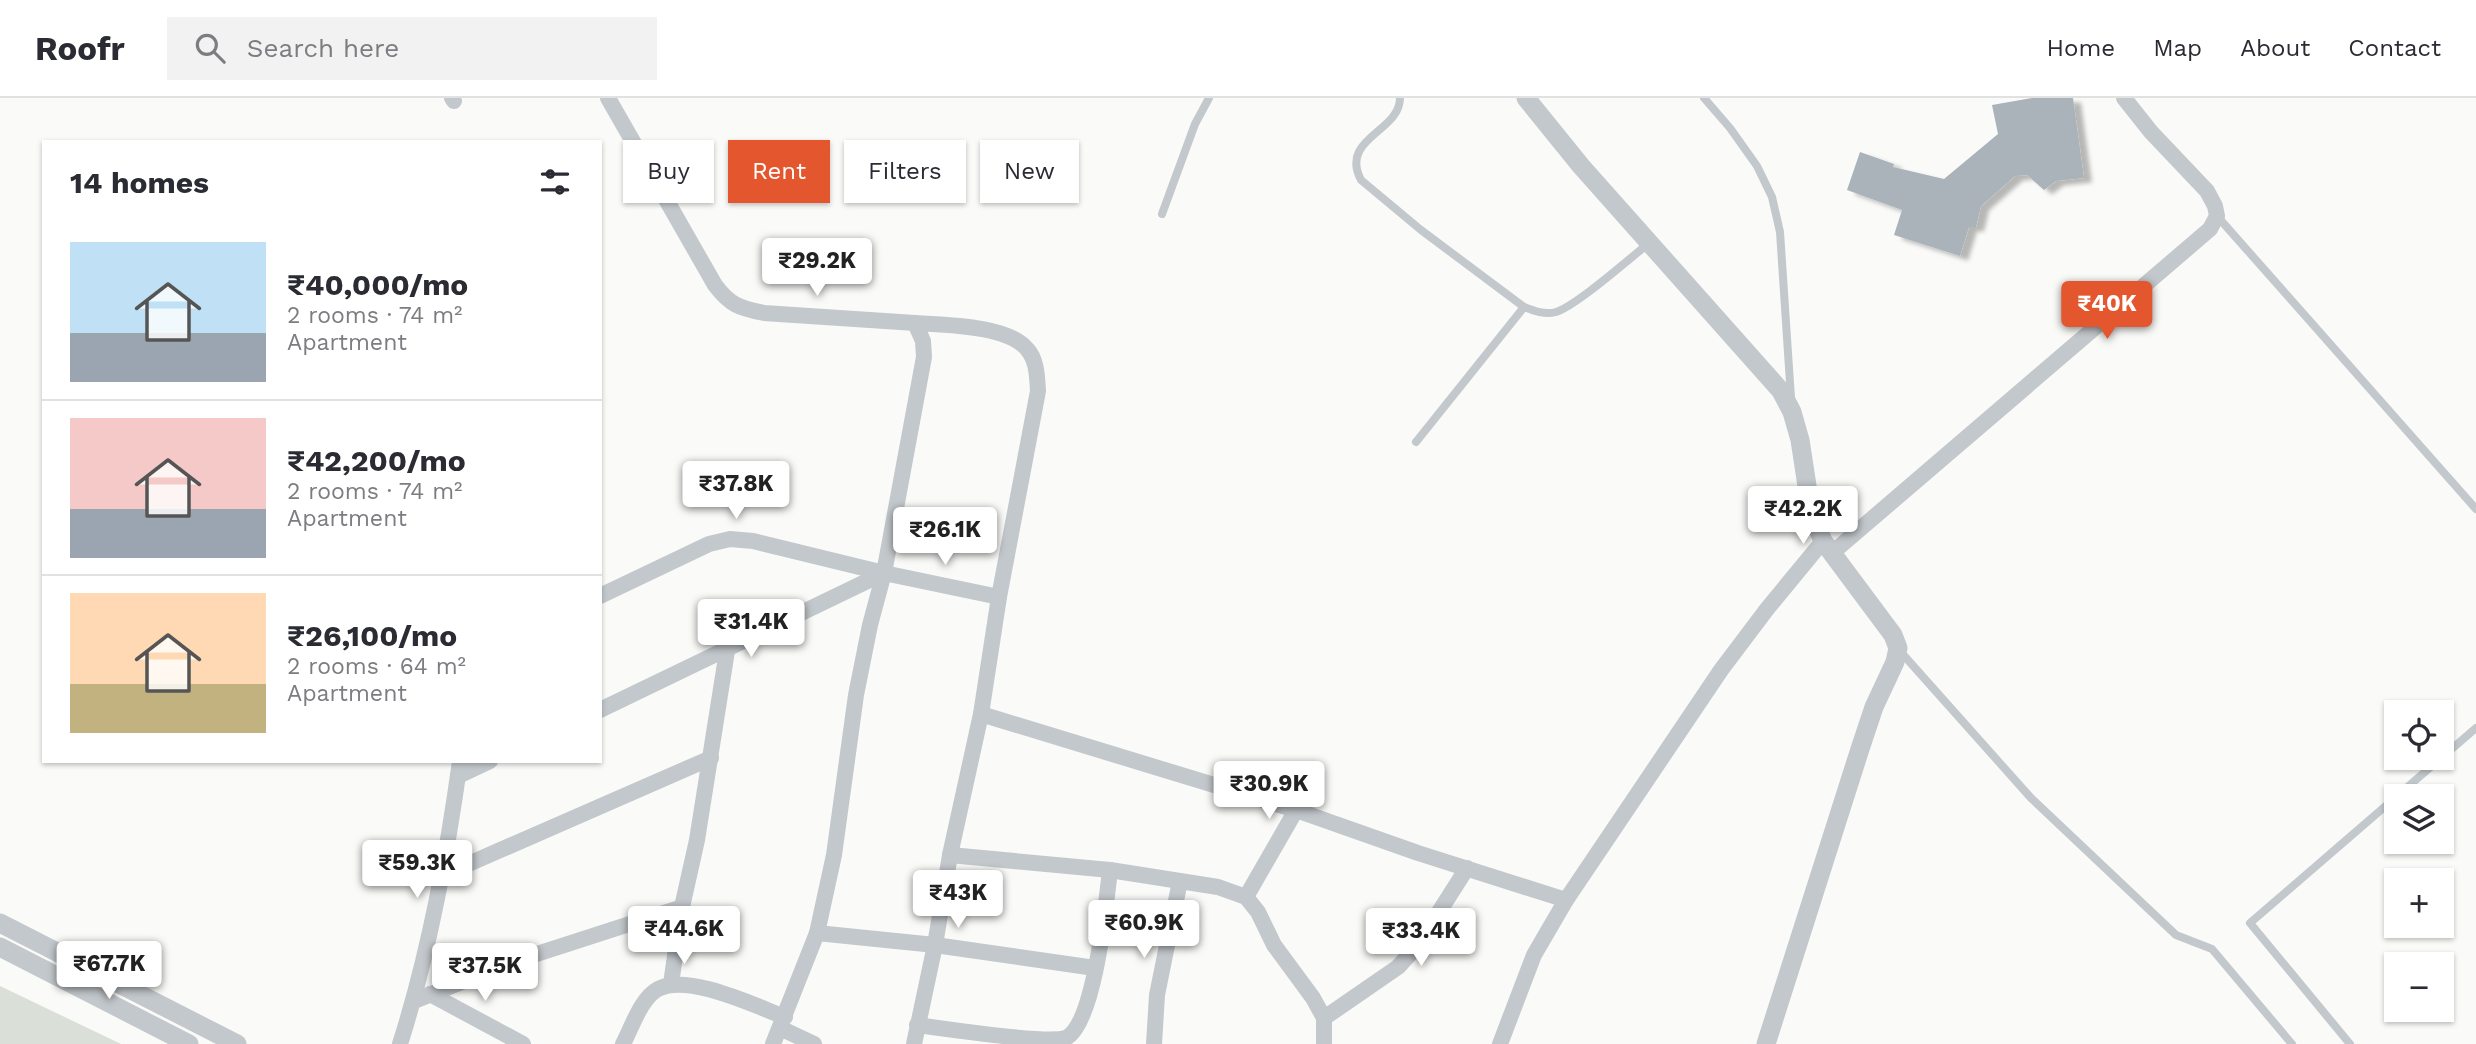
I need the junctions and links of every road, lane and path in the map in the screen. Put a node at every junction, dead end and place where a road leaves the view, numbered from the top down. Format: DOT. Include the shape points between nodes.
graph roads {
  1 [pos="608,98"];
  2 [pos="1209,98"];
  3 [pos="1400,98"];
  4 [pos="1526,98"];
  5 [pos="1704,98"];
  6 [pos="2124,98"];
  7 [pos="1162,214"];
  8 [pos="2217,216"];
  9 [pos="1648,244"];
  10 [pos="1524,307"];
  11 [pos="915,323"];
  12 [pos="1792,412"];
  13 [pos="1416,442"];
  14 [pos="2476,509"];
  15 [pos="1827,547"];
  16 [pos="884,573"];
  17 [pos="602,595"];
  18 [pos="999,597"];
  19 [pos="1898,648"];
  20 [pos="727,650"];
  21 [pos="602,709"];
  22 [pos="981,715"];
  23 [pos="2476,728"];
  24 [pos="711,758"];
  25 [pos="482,763"];
  26 [pos="459,769"];
  27 [pos="2411,784"];
  28 [pos="2384,807"];
  29 [pos="1296,810"];
  30 [pos="950,855"];
  31 [pos="1467,868"];
  32 [pos="1110,870"];
  33 [pos="442,876"];
  34 [pos="1180,881"];
  35 [pos="1246,897"];
  36 [pos="1566,900"];
  37 [pos="682,907"];
  38 [pos="0,923"];
  39 [pos="817,933"];
  40 [pos="935,945"];
  41 [pos="0,947"];
  42 [pos="1095,968"];
  43 [pos="671,985"];
  44 [pos="430,994"];
  45 [pos="414,1001"];
  46 [pos="1324,1018"];
  47 [pos="783,1023"];
  48 [pos="917,1025"];
  49 [pos="189,1044"];
  50 [pos="237,1044"];
  51 [pos="400,1044"];
  52 [pos="523,1044"];
  53 [pos="623,1044"];
  54 [pos="773,1044"];
  55 [pos="814,1044"];
  56 [pos="914,1044"];
  57 [pos="1154,1044"];
  58 [pos="1324,1044"];
  59 [pos="1500,1044"];
  60 [pos="1766,1044"];
  61 [pos="2292,1044"];
  62 [pos="2350,1044"];
  1 -- 11 [label="street" via="727,301 764,313"];
  2 -- 7 [label="lane"];
  3 -- 10 [label="lane" via="1394,117 1356,158 1361,180"];
  4 -- 9 [label="street"];
  5 -- 12 [label="lane" via="1757,166 1772,198 1780,232"];
  6 -- 8 [label="street" via="2207,191"];
  8 -- 14 [label="lane"];
  8 -- 15 [label="street" via="2210,229"];
  9 -- 10 [label="lane" via="1555,312 1539,313"];
  9 -- 12 [label="street" via="1781,391"];
  10 -- 13 [label="lane"];
  11 -- 16 [label="street" via="924,356"];
  11 -- 18 [label="street" via="1004,334 1027,348 1037,368 1038,391"];
  12 -- 15 [label="street" via="1811,512"];
  15 -- 19 [label="street"];
  15 -- 36 [label="street" via="1767,609 1721,670"];
  16 -- 17 [label="street" via="730,539 709,544"];
  16 -- 18 [label="street"];
  16 -- 20 [label="street"];
  16 -- 39 [label="street" via="856,695 834,855"];
  18 -- 22 [label="street"];
  19 -- 60 [label="street" via="1874,707"];
  19 -- 61 [label="lane" via="2031,798 2176,935 2212,949"];
  20 -- 21 [label="street"];
  20 -- 24 [label="street"];
  22 -- 29 [label="street"];
  22 -- 30 [label="street"];
  23 -- 27 [label="lane"];
  24 -- 33 [label="street"];
  24 -- 37 [label="street"];
  25 -- 26 [label="street"];
  26 -- 33 [label="street"];
  28 -- 62 [label="lane" via="2249,923"];
  29 -- 31 [label="street"];
  29 -- 35 [label="street"];
  30 -- 32 [label="street"];
  30 -- 40 [label="street"];
  31 -- 36 [label="street"];
  31 -- 46 [label="street" via="1398,967"];
  32 -- 34 [label="street"];
  32 -- 42 [label="street"];
  33 -- 45 [label="street"];
  34 -- 35 [label="street"];
  34 -- 57 [label="street" via="1157,995"];
  35 -- 46 [label="street"];
  36 -- 59 [label="street" via="1534,955"];
  37 -- 43 [label="street"];
  37 -- 44 [label="street"];
  38 -- 50 [label="street"];
  39 -- 40 [label="street"];
  39 -- 47 [label="street"];
  40 -- 42 [label="street"];
  40 -- 48 [label="street"];
  41 -- 49 [label="street"];
  42 -- 48 [label="street" via="1087,1010 1066,1039 1030,1040"];
  43 -- 47 [label="street" via="706,990"];
  43 -- 53 [label="street" via="656,989"];
  44 -- 45 [label="street"];
  44 -- 52 [label="street"];
  45 -- 51 [label="street"];
  46 -- 58 [label="street"];
  47 -- 54 [label="street"];
  47 -- 55 [label="street"];
  48 -- 56 [label="street"];
}
